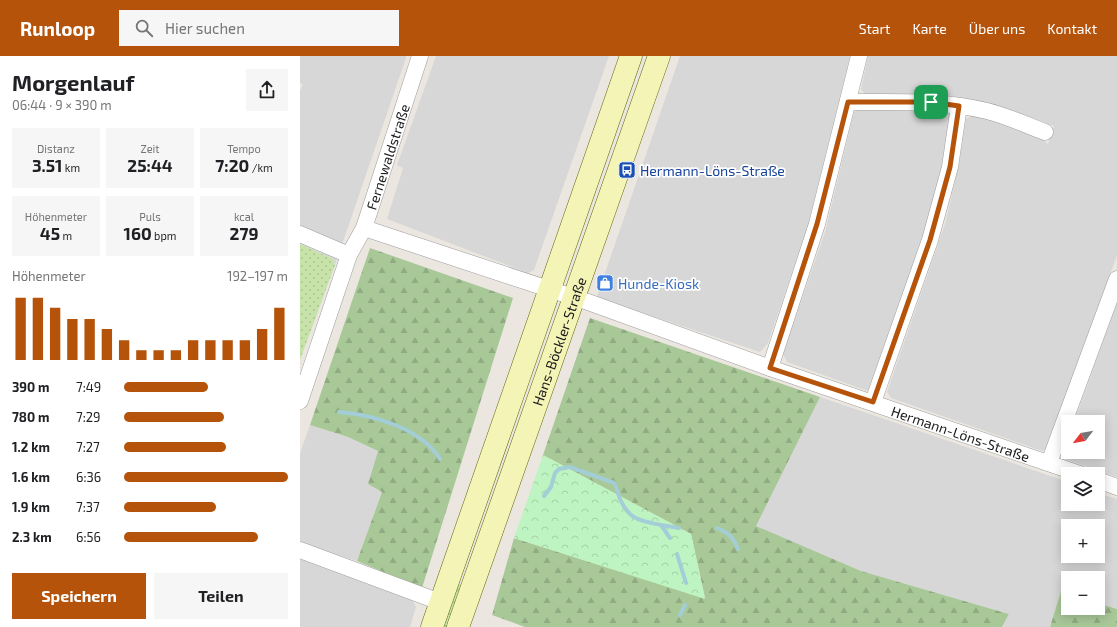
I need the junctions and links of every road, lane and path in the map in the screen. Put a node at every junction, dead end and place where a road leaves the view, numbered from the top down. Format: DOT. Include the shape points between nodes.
graph roads {
  1 [pos="420,56"];
  2 [pos="631,56"];
  3 [pos="659,56"];
  4 [pos="859,56"];
  5 [pos="848,102"];
  6 [pos="959,106"];
  7 [pos="1045,132"];
  8 [pos="364,228"];
  9 [pos="300,234"];
  10 [pos="349,255"];
  11 [pos="1117,279"];
  12 [pos="549,289"];
  13 [pos="573,297"];
  14 [pos="770,368"];
  15 [pos="300,401"];
  16 [pos="873,402"];
  17 [pos="1049,463"];
  18 [pos="1061,467"];
  19 [pos="1105,483"];
  20 [pos="1117,487"];
  21 [pos="300,550"];
  22 [pos="440,602"];
  23 [pos="432,627"];
  24 [pos="458,627"];
  1 -- 8 [label="street, Fernewaldstraße"];
  2 -- 12 [label="main road, Hans-Böckler-Straße"];
  3 -- 13 [label="main road, Hans-Böckler-Straße"];
  4 -- 5 [label="street"];
  5 -- 6 [label="street" via="931,102"];
  5 -- 14 [label="street" via="817,224"];
  6 -- 7 [label="street" via="988,111"];
  6 -- 16 [label="street" via="950,167 930,240"];
  8 -- 10 [label="street, Fernewaldstraße"];
  8 -- 12 [label="street, Hermann-Löns-Straße"];
  9 -- 10 [label="street"];
  10 -- 15 [label="street, Fernewaldstraße"];
  11 -- 17 [label="street"];
  12 -- 13 [label="street, Hermann-Löns-Straße"];
  12 -- 22 [label="main road, Hans-Böckler-Straße"];
  13 -- 14 [label="street, Hermann-Löns-Straße"];
  13 -- 24 [label="main road, Hans-Böckler-Straße"];
  14 -- 16 [label="street, Hermann-Löns-Straße"];
  16 -- 17 [label="street, Hermann-Löns-Straße"];
  17 -- 18 [label="street, Hermann-Löns-Straße"];
  19 -- 20 [label="street"];
  21 -- 22 [label="street"];
  22 -- 23 [label="main road, Hans-Böckler-Straße"];
}
